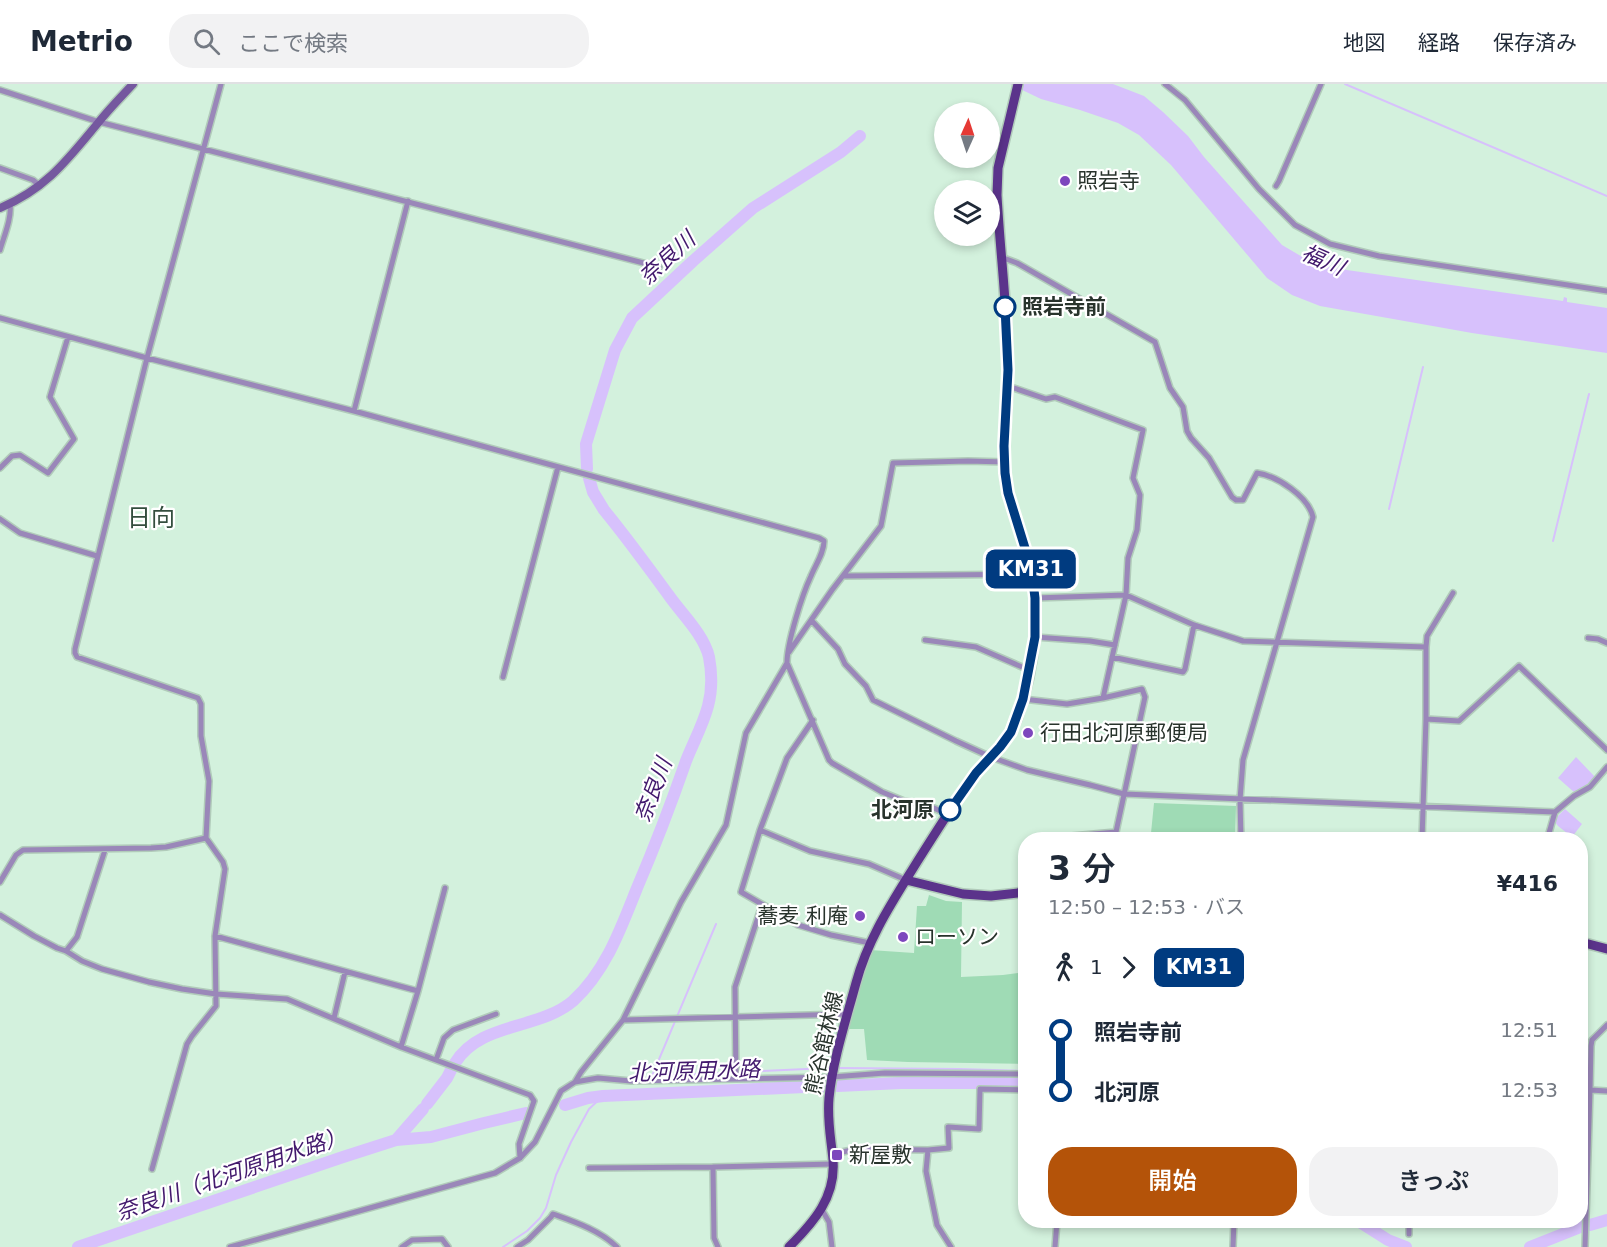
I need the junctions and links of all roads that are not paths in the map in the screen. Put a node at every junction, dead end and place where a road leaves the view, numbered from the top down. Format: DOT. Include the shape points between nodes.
graph roads {
  1 [pos="133,84"];
  2 [pos="221,84"];
  3 [pos="1018,84"];
  4 [pos="1166,84"];
  5 [pos="1321,84"];
  6 [pos="0,90"];
  7 [pos="99,122"];
  8 [pos="204,148"];
  9 [pos="0,168"];
  10 [pos="40,186"];
  11 [pos="1276,186"];
  12 [pos="408,201"];
  13 [pos="10,204"];
  14 [pos="0,208"];
  15 [pos="0,250"];
  16 [pos="1001,257"];
  17 [pos="659,267"];
  18 [pos="1607,291"];
  19 [pos="0,318"];
  20 [pos="68,337"];
  21 [pos="147,358"];
  22 [pos="1008,386"];
  23 [pos="354,411"];
  24 [pos="1005,462"];
  25 [pos="558,467"];
  26 [pos="0,468"];
  27 [pos="0,519"];
  28 [pos="97,556"];
  29 [pos="1032,574"];
  30 [pos="844,576"];
  31 [pos="1453,593"];
  32 [pos="1126,595"];
  33 [pos="1035,598"];
  34 [pos="812,621"];
  35 [pos="1194,625"];
  36 [pos="1035,637"];
  37 [pos="1587,638"];
  38 [pos="925,640"];
  39 [pos="1277,643"];
  40 [pos="1607,643"];
  41 [pos="1115,645"];
  42 [pos="1426,647"];
  43 [pos="787,656"];
  44 [pos="1112,657"];
  45 [pos="787,663"];
  46 [pos="1029,670"];
  47 [pos="503,677"];
  48 [pos="1103,698"];
  49 [pos="1023,699"];
  50 [pos="1426,719"];
  51 [pos="813,720"];
  52 [pos="1607,750"];
  53 [pos="990,757"];
  54 [pos="1607,767"];
  55 [pos="1124,794"];
  56 [pos="1240,800"];
  57 [pos="1423,807"];
  58 [pos="1555,812"];
  59 [pos="947,814"];
  60 [pos="760,830"];
  61 [pos="1116,832"];
  62 [pos="1241,832"];
  63 [pos="1422,832"];
  64 [pos="1549,832"];
  65 [pos="206,837"];
  66 [pos="105,850"];
  67 [pos="906,880"];
  68 [pos="0,882"];
  69 [pos="445,888"];
  70 [pos="1018,893"];
  71 [pos="762,905"];
  72 [pos="0,915"];
  73 [pos="215,936"];
  74 [pos="870,943"];
  75 [pos="1588,944"];
  76 [pos="1607,949"];
  77 [pos="66,951"];
  78 [pos="345,972"];
  79 [pos="418,991"];
  80 [pos="216,994"];
  81 [pos="496,1014"];
  82 [pos="848,1014"];
  83 [pos="734,1017"];
  84 [pos="334,1018"];
  85 [pos="623,1020"];
  86 [pos="1607,1025"];
  87 [pos="401,1047"];
  88 [pos="439,1061"];
  89 [pos="1018,1074"];
  90 [pos="832,1078"];
  91 [pos="736,1079"];
  92 [pos="576,1082"];
  93 [pos="1018,1089"];
  94 [pos="1590,1090"];
  95 [pos="1607,1091"];
  96 [pos="1588,1140"];
  97 [pos="928,1150"];
  98 [pos="832,1154"];
  99 [pos="520,1158"];
  100 [pos="834,1164"];
  101 [pos="712,1167"];
  102 [pos="589,1168"];
  103 [pos="152,1169"];
  104 [pos="822,1210"];
  105 [pos="1056,1228"];
  106 [pos="1234,1228"];
  107 [pos="1409,1228"];
  108 [pos="1585,1228"];
  109 [pos="1409,1234"];
  110 [pos="230,1247"];
  111 [pos="402,1247"];
  112 [pos="448,1247"];
  113 [pos="517,1247"];
  114 [pos="617,1247"];
  115 [pos="718,1247"];
  116 [pos="789,1247"];
  117 [pos="832,1247"];
  118 [pos="951,1247"];
  119 [pos="1055,1247"];
  120 [pos="1233,1247"];
  121 [pos="1585,1247"];
  1 -- 7 [label="main road"];
  2 -- 8 [label="street"];
  3 -- 16 [label="main road, 熊谷館林線" via="997,179"];
  4 -- 18 [label="street" via="1185,100 1252,182 1295,225 1330,244 1379,256"];
  5 -- 11 [label="street"];
  6 -- 7 [label="street"];
  7 -- 8 [label="street"];
  7 -- 10 [label="main road"];
  8 -- 12 [label="street"];
  8 -- 21 [label="street"];
  9 -- 10 [label="street"];
  10 -- 13 [label="main road"];
  12 -- 17 [label="street"];
  12 -- 23 [label="street"];
  13 -- 14 [label="main road"];
  13 -- 15 [label="street"];
  16 -- 22 [label="main road, 熊谷館林線"];
  16 -- 39 [label="street" via="1155,342 1170,388 1183,407 1187,431 1232,497 1243,500 1257,473 1267,474 1304,499 1313,517"];
  19 -- 20 [label="street"];
  20 -- 21 [label="street"];
  20 -- 26 [label="street" via="50,397 74,439 48,473 20,454"];
  21 -- 23 [label="street"];
  21 -- 28 [label="street"];
  22 -- 24 [label="main road, 熊谷館林線"];
  22 -- 32 [label="street" via="1046,399 1055,397 1143,430 1133,478 1140,495 1137,530 1128,558"];
  23 -- 25 [label="street"];
  24 -- 29 [label="main road, 熊谷館林線" via="1008,493"];
  24 -- 30 [label="street" via="893,464 881,526"];
  25 -- 43 [label="street" via="824,541"];
  25 -- 47 [label="street"];
  27 -- 28 [label="street" via="20,533"];
  28 -- 65 [label="street" via="75,653 77,657 198,698 209,781"];
  29 -- 30 [label="street"];
  29 -- 33 [label="main road, 熊谷館林線"];
  30 -- 34 [label="street"];
  31 -- 42 [label="street" via="1427,636"];
  32 -- 33 [label="street"];
  32 -- 35 [label="street"];
  32 -- 41 [label="street"];
  33 -- 36 [label="main road, 熊谷館林線"];
  34 -- 43 [label="street"];
  34 -- 53 [label="street" via="838,649 844,664 866,686 873,700"];
  35 -- 39 [label="street" via="1243,641"];
  35 -- 44 [label="street" via="1183,672"];
  36 -- 41 [label="street"];
  36 -- 46 [label="main road, 熊谷館林線"];
  37 -- 40 [label="street"];
  38 -- 46 [label="street" via="976,647"];
  39 -- 42 [label="street"];
  39 -- 56 [label="street" via="1243,760"];
  41 -- 44 [label="street"];
  42 -- 50 [label="street"];
  43 -- 45 [label="street"];
  44 -- 48 [label="street"];
  45 -- 51 [label="street"];
  45 -- 85 [label="street" via="746,733 726,825 681,902"];
  46 -- 49 [label="main road, 熊谷館林線"];
  48 -- 49 [label="street" via="1067,704"];
  48 -- 55 [label="street" via="1142,689 1145,697"];
  49 -- 53 [label="main road, 熊谷館林線" via="1011,732"];
  50 -- 52 [label="street" via="1459,721 1519,666"];
  50 -- 57 [label="street"];
  51 -- 59 [label="street" via="832,764 882,792"];
  51 -- 60 [label="street" via="787,758"];
  53 -- 55 [label="street"];
  53 -- 59 [label="main road, 熊谷館林線"];
  54 -- 58 [label="street" via="1590,787"];
  55 -- 56 [label="street"];
  55 -- 61 [label="street"];
  56 -- 57 [label="street"];
  56 -- 62 [label="street"];
  57 -- 58 [label="street"];
  57 -- 63 [label="street"];
  58 -- 64 [label="street"];
  59 -- 67 [label="main road, 熊谷館林線"];
  60 -- 67 [label="street" via="810,851 869,864"];
  60 -- 71 [label="street" via="741,892"];
  65 -- 66 [label="street" via="166,847"];
  65 -- 73 [label="street" via="225,869"];
  66 -- 68 [label="street" via="23,850"];
  66 -- 77 [label="street" via="77,938"];
  67 -- 70 [label="main road" via="963,894"];
  67 -- 74 [label="main road, 熊谷館林線"];
  69 -- 79 [label="street"];
  71 -- 74 [label="street" via="798,924"];
  71 -- 83 [label="street" via="735,987"];
  72 -- 77 [label="street"];
  73 -- 78 [label="street"];
  73 -- 80 [label="street"];
  74 -- 82 [label="main road, 熊谷館林線"];
  75 -- 76 [label="main road"];
  77 -- 80 [label="street" via="102,969"];
  78 -- 79 [label="street"];
  78 -- 84 [label="street"];
  79 -- 87 [label="street"];
  80 -- 84 [label="street" via="287,999"];
  80 -- 103 [label="street" via="216,1006 187,1044"];
  81 -- 88 [label="street" via="453,1030 444,1038"];
  82 -- 83 [label="street"];
  82 -- 90 [label="main road, 熊谷館林線"];
  83 -- 85 [label="street"];
  83 -- 91 [label="street"];
  84 -- 87 [label="street"];
  85 -- 92 [label="street"];
  86 -- 94 [label="street" via="1592,1040"];
  87 -- 88 [label="street"];
  88 -- 99 [label="street" via="530,1095 534,1101 519,1144"];
  89 -- 90 [label="street" via="885,1073"];
  90 -- 91 [label="street"];
  90 -- 98 [label="main road, 熊谷館林線" via="828,1121"];
  91 -- 92 [label="street" via="598,1078"];
  92 -- 99 [label="street" via="561,1091 535,1142"];
  93 -- 97 [label="street" via="980,1089 979,1129 948,1127 949,1148"];
  94 -- 95 [label="street"];
  94 -- 96 [label="street"];
  97 -- 98 [label="street" via="857,1149"];
  97 -- 118 [label="street" via="926,1171 937,1225"];
  98 -- 100 [label="main road, 熊谷館林線"];
  99 -- 110 [label="street" via="495,1173"];
  100 -- 101 [label="street"];
  100 -- 104 [label="main road, 熊谷館林線" via="831,1190"];
  101 -- 102 [label="street"];
  101 -- 115 [label="street" via="714,1238"];
  104 -- 116 [label="main road, 熊谷館林線"];
  104 -- 117 [label="street" via="829,1222"];
  105 -- 119 [label="street"];
  106 -- 120 [label="street"];
  107 -- 109 [label="street"];
  108 -- 121 [label="street"];
  111 -- 112 [label="street" via="412,1240 442,1239"];
  113 -- 114 [label="street" via="553,1214 585,1227"];
}
